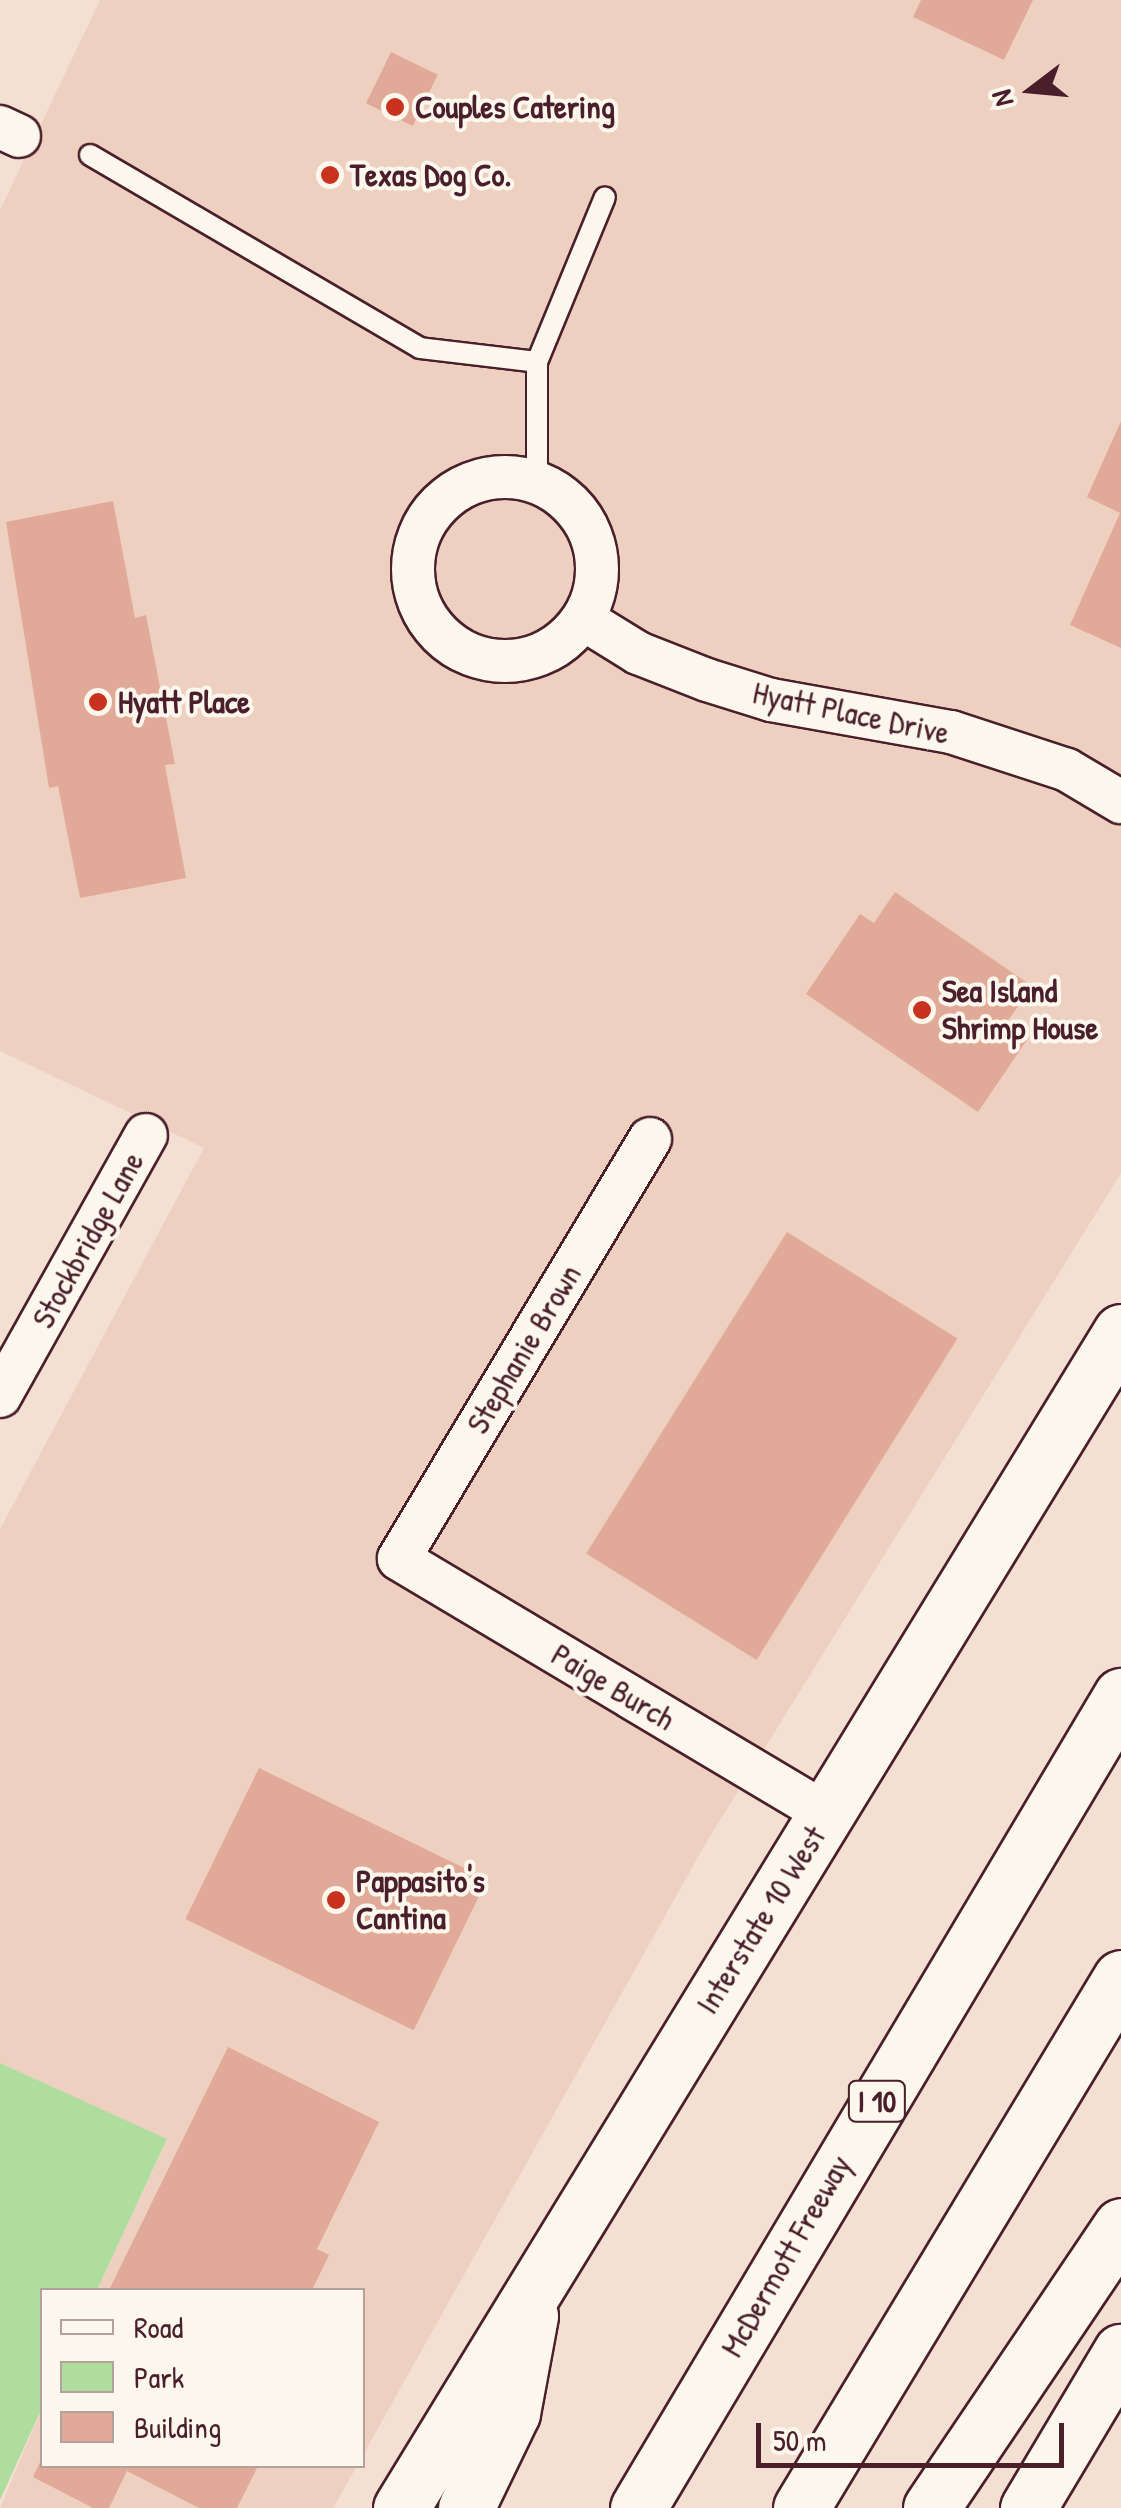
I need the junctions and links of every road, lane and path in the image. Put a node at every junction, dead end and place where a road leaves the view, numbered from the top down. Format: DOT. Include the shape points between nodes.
graph roads {
  1 [pos="90,155"];
  2 [pos="605,197"];
  3 [pos="537,362"];
  4 [pos="536,484"];
  5 [pos="583,619"];
  6 [pos="1121,802"];
  7 [pos="146,1136"];
  8 [pos="650,1139"];
  9 [pos="1121,1332"];
  10 [pos="0,1396"];
  11 [pos="399,1559"];
  12 [pos="1121,1696"];
  13 [pos="826,1814"];
  14 [pos="1121,1978"];
  15 [pos="1121,2226"];
  16 [pos="536,2283"];
  17 [pos="1121,2352"];
  18 [pos="401,2508"];
  19 [pos="466,2508"];
  20 [pos="638,2508"];
  21 [pos="802,2508"];
  22 [pos="931,2508"];
  23 [pos="1028,2508"];
  1 -- 3 [label="lane" via="420,348"];
  2 -- 3 [label="lane"];
  3 -- 4 [label="lane"];
  4 -- 5 [label="street" via="554,490 580,516 595,548 596,585"];
  4 -- 5 [label="street" via="484,479 451,494 426,520 414,554 414,590 429,624 456,648 490,661 526,660 559,645"];
  5 -- 6 [label="street, Hyatt Place Drive" via="638,653 707,680 771,700 951,732 1067,770"];
  7 -- 10 [label="street, Stockbridge Lane"];
  8 -- 11 [label="street, Stephanie Brown"];
  9 -- 13 [label="main road, Interstate 10 West"];
  11 -- 13 [label="street, Paige Burch"];
  12 -- 20 [label="main road, McDermott Freeway / I 10"];
  13 -- 16 [label="main road, Interstate 10 West"];
  14 -- 21 [label="main road"];
  15 -- 22 [label="main road"];
  16 -- 18 [label="main road, Interstate 10 West"];
  16 -- 19 [label="main road" via="512,2413"];
  17 -- 23 [label="main road"];
}
